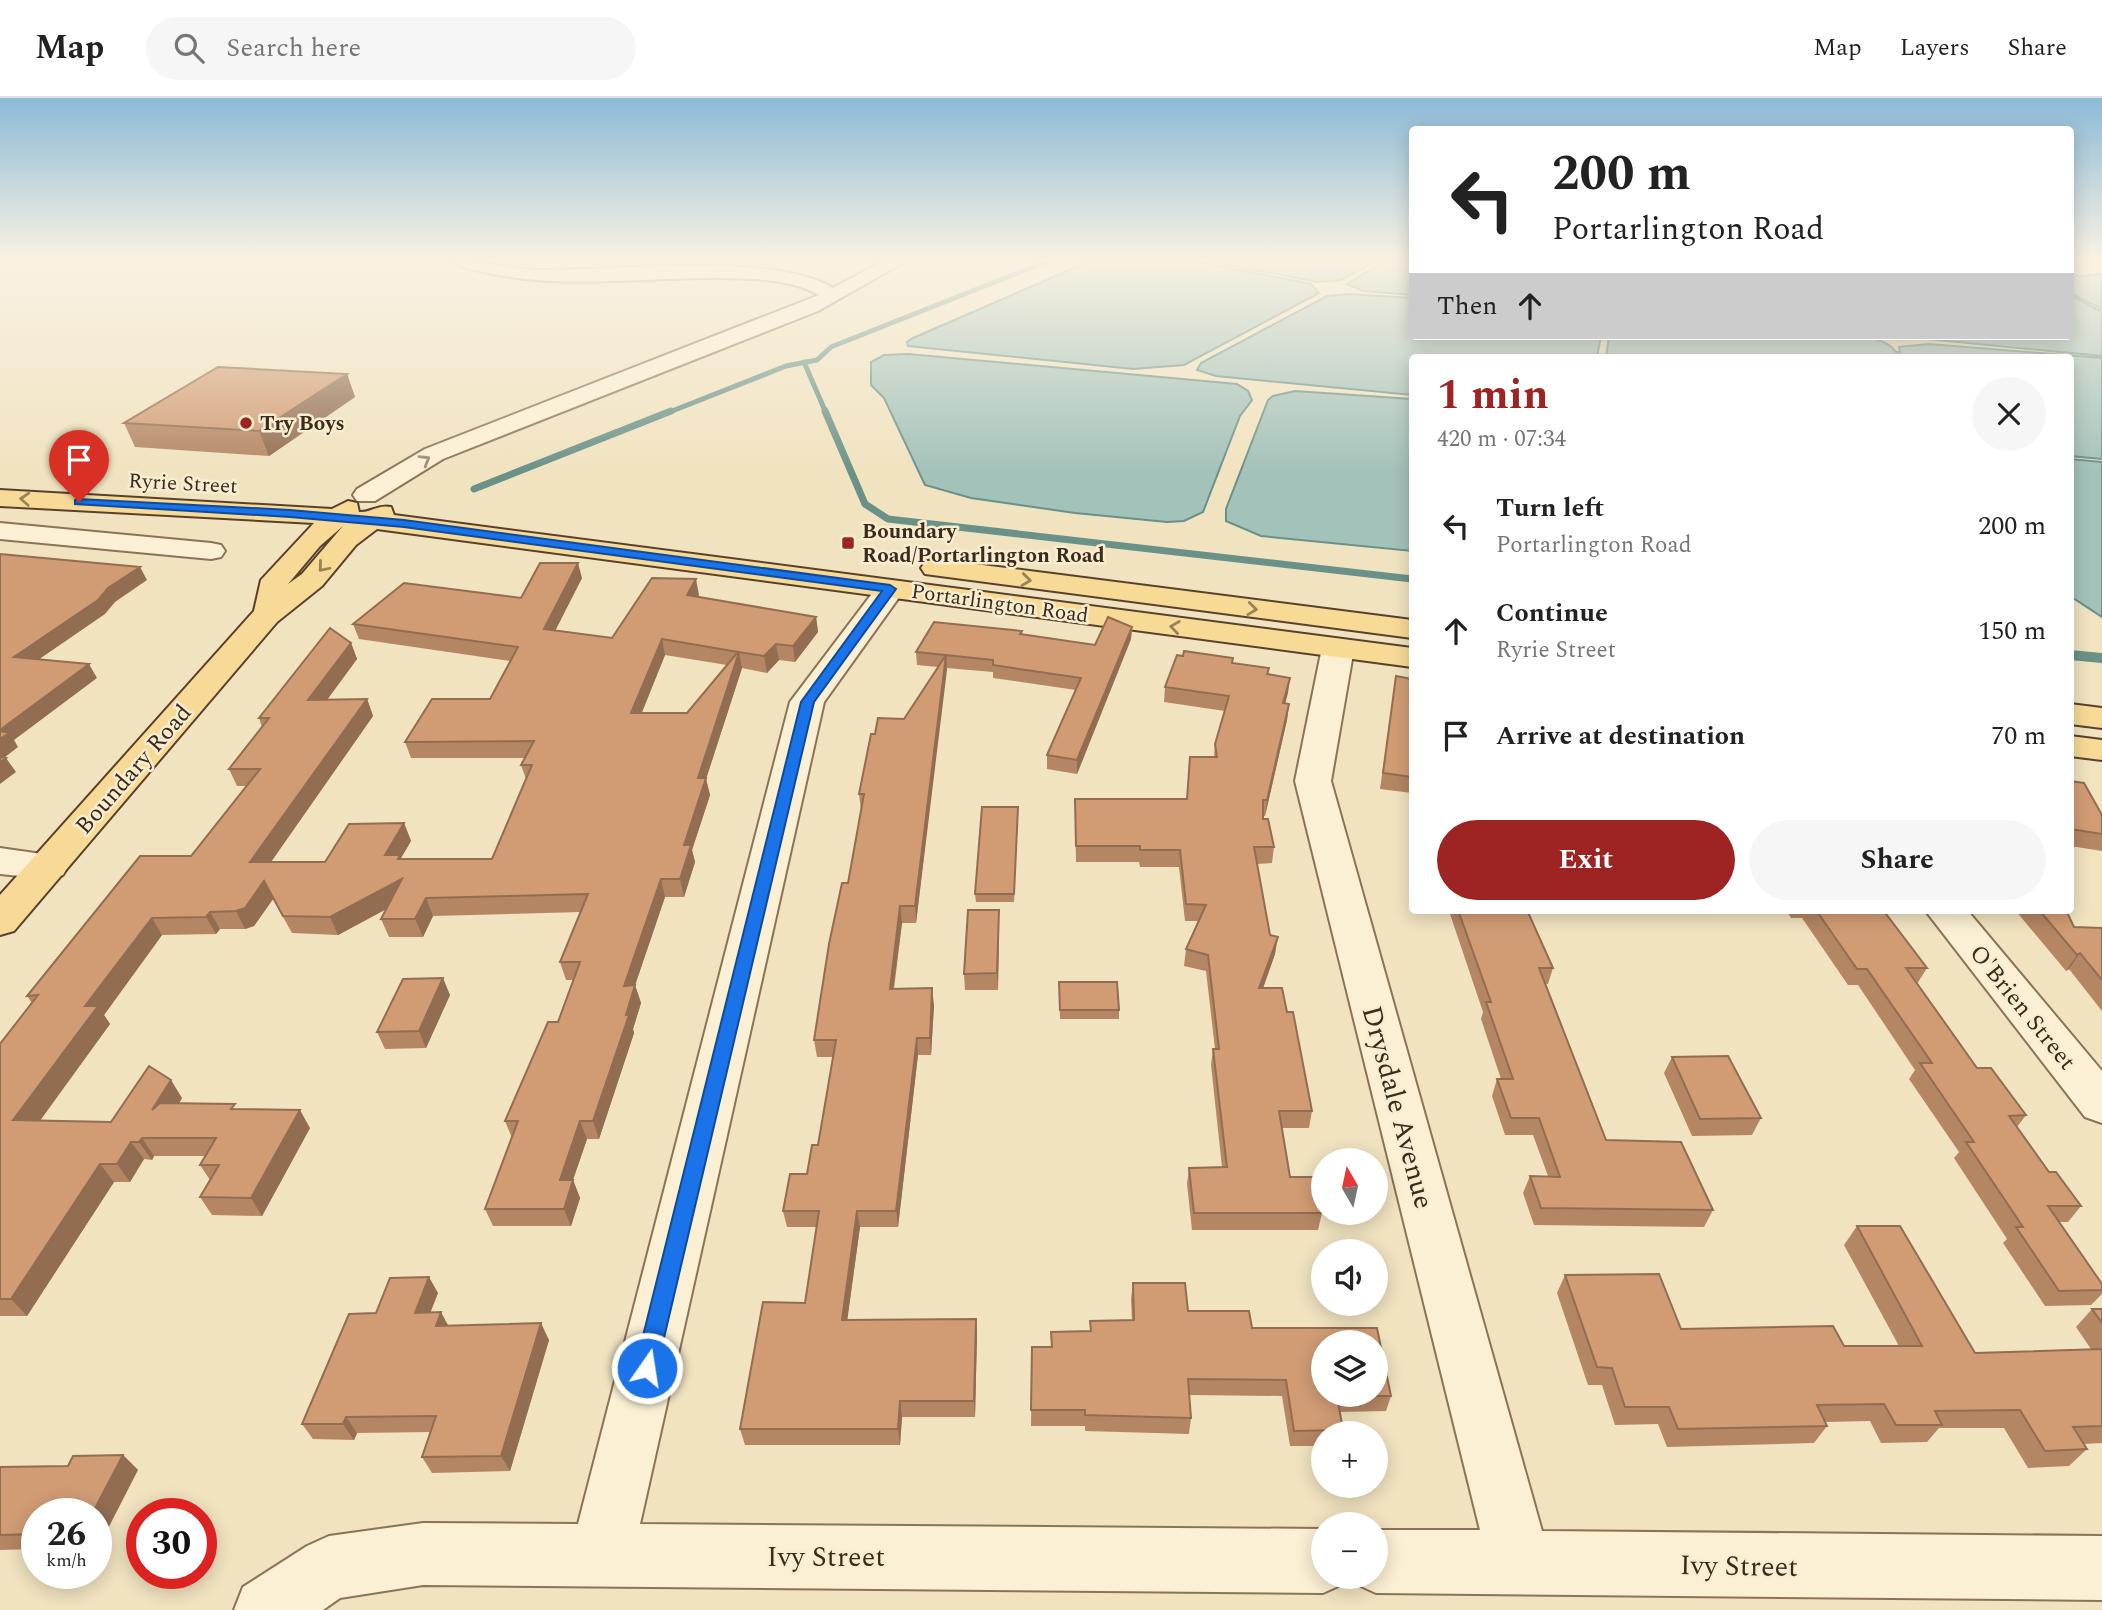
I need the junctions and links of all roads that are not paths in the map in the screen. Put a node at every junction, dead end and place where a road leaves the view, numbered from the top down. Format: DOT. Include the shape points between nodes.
graph roads {
  1 [pos="744,332"];
  2 [pos="787,332"];
  3 [pos="76,477"];
  4 [pos="0,498"];
  5 [pos="400,498"];
  6 [pos="369,508"];
  7 [pos="338,518"];
  8 [pos="0,531"];
  9 [pos="211,551"];
  10 [pos="890,589"];
  11 [pos="265,615"];
  12 [pos="1409,629"];
  13 [pos="1338,649"];
  14 [pos="1409,658"];
  15 [pos="2074,714"];
  16 [pos="2102,718"];
  17 [pos="2074,746"];
  18 [pos="2102,750"];
  19 [pos="0,861"];
  20 [pos="49,866"];
  21 [pos="1948,914"];
  22 [pos="0,921"];
  23 [pos="2102,1104"];
  24 [pos="602,1554"];
  25 [pos="1311,1561"];
  26 [pos="1388,1561"];
  27 [pos="1518,1562"];
  28 [pos="2102,1568"];
  29 [pos="266,1610"];
  6 -- 1 [label="street, one-way" via="433,454"];
  2 -- 5 [label="street" via="482,444"];
  3 -- 6 [label="main road, Ryrie Street"];
  7 -- 4 [label="main road, Ryrie Street, one-way"];
  5 -- 6 [label="main road, Boundary Road"];
  5 -- 12 [label="main road, Portarlington Road, one-way"];
  6 -- 7 [label="main road, Portarlington Road"];
  6 -- 10 [label="main road, Portarlington Road"];
  6 -- 11 [label="main road, Boundary Road, one-way" via="312,580"];
  7 -- 11 [label="main road, Boundary Road" via="310,540 275,580"];
  8 -- 9 [label="street"];
  13 -- 10 [label="main road, Portarlington Road, one-way"];
  10 -- 24 [label="street" via="807,702"];
  11 -- 20 [label="main road, Boundary Road"];
  13 -- 14 [label="main road, Portarlington Road"];
  13 -- 27 [label="street, Drysdale Avenue" via="1313,781"];
  15 -- 16 [label="main road"];
  17 -- 18 [label="main road"];
  19 -- 20 [label="street"];
  20 -- 22 [label="main road, Boundary Road"];
  21 -- 23 [label="street, O'Brien Street"];
  24 -- 25 [label="street, Ivy Street"];
  24 -- 29 [label="street, Ivy Street" via="423,1553 330,1568"];
  26 -- 27 [label="street, Ivy Street"];
  27 -- 28 [label="street, Ivy Street"];
}
